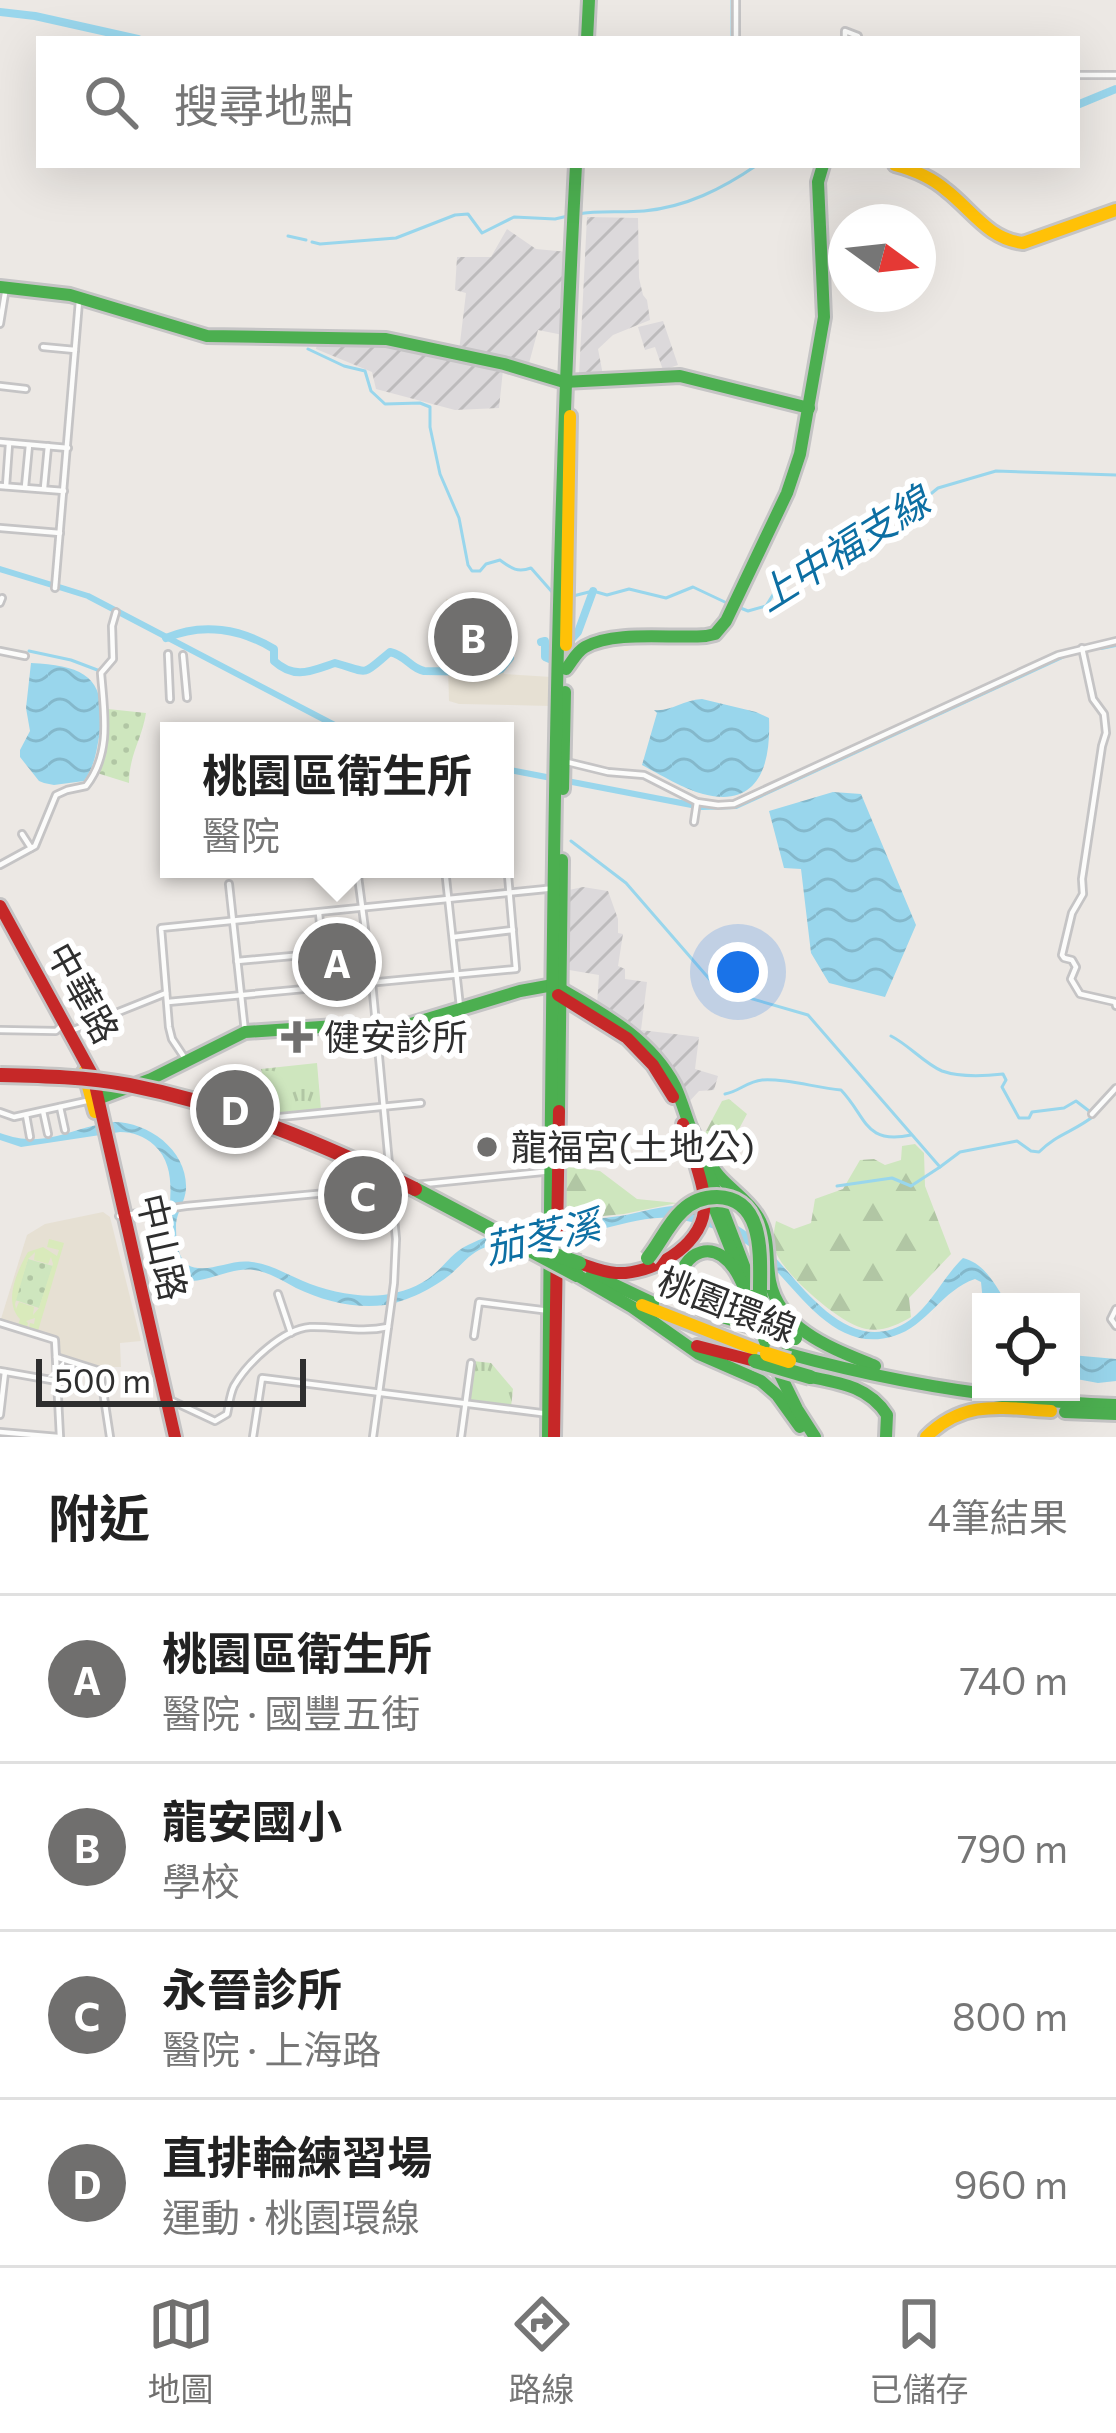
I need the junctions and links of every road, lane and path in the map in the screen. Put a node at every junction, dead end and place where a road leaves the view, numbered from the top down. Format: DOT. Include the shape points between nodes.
graph roads {
  1 [pos="586,0"];
  2 [pos="736,0"];
  3 [pos="584,36"];
  4 [pos="736,36"];
  5 [pos="1080,75"];
  6 [pos="1116,75"];
  7 [pos="579,168"];
  8 [pos="821,168"];
  9 [pos="906,168"];
  10 [pos="1116,210"];
  11 [pos="3,287"];
  12 [pos="80,298"];
  13 [pos="0,324"];
  14 [pos="43,347"];
  15 [pos="75,350"];
  16 [pos="567,382"];
  17 [pos="0,386"];
  18 [pos="26,389"];
  19 [pos="809,408"];
  20 [pos="0,442"];
  21 [pos="9,443"];
  22 [pos="29,445"];
  23 [pos="48,446"];
  24 [pos="68,448"];
  25 [pos="3,486"];
  26 [pos="25,488"];
  27 [pos="44,490"];
  28 [pos="64,491"];
  29 [pos="0,528"];
  30 [pos="60,533"];
  31 [pos="55,588"];
  32 [pos="116,612"];
  33 [pos="1116,641"];
  34 [pos="1082,650"];
  35 [pos="0,651"];
  36 [pos="168,654"];
  37 [pos="183,655"];
  38 [pos="26,656"];
  39 [pos="563,665"];
  40 [pos="187,698"];
  41 [pos="170,699"];
  42 [pos="561,772"];
  43 [pos="696,804"];
  44 [pos="694,822"];
  45 [pos="22,834"];
  46 [pos="31,848"];
  47 [pos="0,865"];
  48 [pos="358,878"];
  49 [pos="447,878"];
  50 [pos="509,878"];
  51 [pos="229,884"];
  52 [pos="558,887"];
  53 [pos="510,892"];
  54 [pos="448,898"];
  55 [pos="0,906"];
  56 [pos="363,908"];
  57 [pos="319,913"];
  58 [pos="0,920"];
  59 [pos="233,920"];
  60 [pos="513,930"];
  61 [pos="452,937"];
  62 [pos="368,949"];
  63 [pos="323,954"];
  64 [pos="237,961"];
  65 [pos="456,974"];
  66 [pos="81,976"];
  67 [pos="372,982"];
  68 [pos="326,987"];
  69 [pos="557,990"];
  70 [pos="166,993"];
  71 [pos="240,995"];
  72 [pos="168,1002"];
  73 [pos="76,1005"];
  74 [pos="1116,1006"];
  75 [pos="460,1010"];
  76 [pos="66,1029"];
  77 [pos="0,1030"];
  78 [pos="244,1032"];
  79 [pos="376,1033"];
  80 [pos="186,1060"];
  81 [pos="0,1071"];
  82 [pos="1116,1088"];
  83 [pos="421,1103"];
  84 [pos="96,1106"];
  85 [pos="60,1107"];
  86 [pos="383,1108"];
  87 [pos="43,1111"];
  88 [pos="0,1112"];
  89 [pos="1093,1113"];
  90 [pos="26,1114"];
  91 [pos="690,1127"];
  92 [pos="65,1130"];
  93 [pos="276,1131"];
  94 [pos="48,1134"];
  95 [pos="30,1136"];
  96 [pos="105,1140"];
  97 [pos="554,1171"];
  98 [pos="392,1187"];
  99 [pos="711,1197"];
  100 [pos="121,1215"];
  101 [pos="553,1233"];
  102 [pos="732,1245"];
  103 [pos="578,1268"];
  104 [pos="605,1271"];
  105 [pos="278,1294"];
  106 [pos="752,1306"];
  107 [pos="1116,1309"];
  108 [pos="552,1311"];
  109 [pos="0,1323"];
  110 [pos="656,1324"];
  111 [pos="1116,1326"];
  112 [pos="388,1327"];
  113 [pos="291,1333"];
  114 [pos="475,1336"];
  115 [pos="765,1349"];
  116 [pos="56,1357"];
  117 [pos="787,1357"];
  118 [pos="471,1363"];
  119 [pos="874,1366"];
  120 [pos="2,1371"];
  121 [pos="57,1381"];
  122 [pos="379,1393"];
  123 [pos="972,1393"];
  124 [pos="972,1394"];
  125 [pos="166,1398"];
  126 [pos="1003,1401"];
  127 [pos="465,1404"];
  128 [pos="1016,1405"];
  129 [pos="1116,1405"];
  130 [pos="551,1414"];
  131 [pos="1116,1414"];
  132 [pos="0,1415"];
  133 [pos="0,1432"];
  134 [pos="813,1434"];
  135 [pos="62,1437"];
  136 [pos="110,1437"];
  137 [pos="172,1437"];
  138 [pos="253,1437"];
  139 [pos="373,1437"];
  140 [pos="461,1437"];
  141 [pos="551,1437"];
  142 [pos="886,1437"];
  143 [pos="928,1437"];
  1 -- 3 [label="main road"];
  2 -- 4 [label="street"];
  5 -- 6 [label="street"];
  7 -- 16 [label="main road"];
  8 -- 19 [label="main road" via="824,317"];
  9 -- 10 [label="main road" via="938,183 1014,244"];
  11 -- 12 [label="main road"];
  11 -- 13 [label="street"];
  12 -- 15 [label="street"];
  12 -- 16 [label="main road" via="207,336 386,339"];
  14 -- 15 [label="street"];
  15 -- 24 [label="street"];
  16 -- 19 [label="main road" via="680,376"];
  16 -- 39 [label="main road"];
  17 -- 18 [label="street"];
  19 -- 39 [label="main road" via="794,474 715,634 595,643 580,649 570,668"];
  20 -- 21 [label="street"];
  21 -- 22 [label="street"];
  21 -- 25 [label="street"];
  22 -- 23 [label="street"];
  22 -- 26 [label="street"];
  23 -- 24 [label="street"];
  23 -- 27 [label="street"];
  24 -- 28 [label="street"];
  25 -- 26 [label="street"];
  26 -- 27 [label="street"];
  27 -- 28 [label="street"];
  28 -- 30 [label="street"];
  29 -- 30 [label="street"];
  30 -- 31 [label="street"];
  32 -- 46 [label="street" via="113,659 101,673 106,722 97,769 86,786 56,795"];
  33 -- 34 [label="street"];
  34 -- 43 [label="street" via="748,800"];
  34 -- 74 [label="street" via="1106,733 1083,893 1062,955 1076,967 1071,979 1081,994"];
  35 -- 38 [label="street"];
  36 -- 41 [label="street"];
  37 -- 40 [label="street"];
  39 -- 42 [label="main road"];
  42 -- 43 [label="street" via="644,775"];
  42 -- 52 [label="main road"];
  43 -- 44 [label="street"];
  45 -- 46 [label="street"];
  46 -- 47 [label="street"];
  48 -- 56 [label="street"];
  49 -- 54 [label="street"];
  50 -- 53 [label="street"];
  51 -- 59 [label="street"];
  52 -- 53 [label="street"];
  52 -- 69 [label="main road"];
  53 -- 54 [label="street"];
  53 -- 60 [label="street"];
  54 -- 56 [label="street"];
  54 -- 61 [label="street"];
  55 -- 76 [label="main road, 中華路"];
  56 -- 57 [label="street"];
  56 -- 62 [label="street"];
  57 -- 59 [label="street"];
  57 -- 63 [label="street"];
  58 -- 76 [label="main road, 中華路"];
  59 -- 64 [label="street"];
  59 -- 70 [label="street" via="160,928"];
  60 -- 61 [label="street"];
  60 -- 65 [label="street" via="516,969"];
  61 -- 65 [label="street"];
  62 -- 63 [label="street"];
  62 -- 67 [label="street"];
  63 -- 64 [label="street"];
  63 -- 68 [label="street"];
  64 -- 71 [label="street"];
  65 -- 67 [label="street"];
  65 -- 75 [label="street"];
  66 -- 73 [label="street" via="89,996"];
  67 -- 68 [label="street"];
  67 -- 79 [label="street"];
  68 -- 71 [label="street"];
  69 -- 75 [label="main road" via="539,986"];
  69 -- 91 [label="main road" via="648,1048 673,1082"];
  69 -- 97 [label="main road"];
  69 -- 99 [label="main road" via="653,1065"];
  70 -- 72 [label="street"];
  70 -- 76 [label="street"];
  71 -- 72 [label="street"];
  71 -- 78 [label="street"];
  72 -- 80 [label="street" via="172,1039"];
  75 -- 79 [label="main road"];
  76 -- 77 [label="street"];
  76 -- 84 [label="main road, 中華路" via="93,1076"];
  78 -- 79 [label="main road" via="336,1026"];
  78 -- 80 [label="main road"];
  79 -- 86 [label="street"];
  80 -- 84 [label="main road"];
  81 -- 101 [label="main road, 桃園環線, bridge" via="82,1071 182,1089"];
  81 -- 103 [label="main road, 桃園環線, bridge" via="124,1084 249,1117"];
  82 -- 89 [label="street"];
  83 -- 86 [label="street"];
  84 -- 85 [label="street"];
  84 -- 96 [label="main road, 中華路"];
  85 -- 87 [label="street"];
  85 -- 92 [label="street"];
  86 -- 93 [label="street" via="280,1117"];
  86 -- 98 [label="street"];
  87 -- 90 [label="street"];
  87 -- 94 [label="street"];
  88 -- 90 [label="street"];
  90 -- 95 [label="street"];
  91 -- 99 [label="main road"];
  91 -- 119 [label="main road, bridge" via="710,1165 761,1223 775,1300 787,1318"];
  96 -- 100 [label="main road, 中山路"];
  97 -- 98 [label="street"];
  97 -- 101 [label="main road"];
  98 -- 100 [label="street"];
  98 -- 112 [label="street"];
  99 -- 102 [label="main road"];
  99 -- 104 [label="main road" via="681,1250 637,1270"];
  100 -- 125 [label="main road, 中山路"];
  100 -- 137 [label="main road, 中山路"];
  101 -- 103 [label="main road, 桃園環線, bridge"];
  101 -- 108 [label="main road"];
  102 -- 106 [label="main road"];
  102 -- 115 [label="main road"];
  103 -- 104 [label="main road"];
  103 -- 110 [label="main road"];
  103 -- 115 [label="main road, 桃園環線" via="676,1321"];
  104 -- 115 [label="main road, bridge" via="648,1258 689,1204 726,1198 757,1228"];
  105 -- 113 [label="street"];
  106 -- 115 [label="main road"];
  106 -- 119 [label="main road, bridge" via="726,1257 708,1250 687,1259 680,1280 701,1308"];
  107 -- 111 [label="street"];
  108 -- 114 [label="street" via="479,1302"];
  108 -- 130 [label="main road"];
  109 -- 116 [label="street" via="55,1340"];
  110 -- 115 [label="main road" via="693,1345"];
  110 -- 134 [label="main road" via="767,1385"];
  112 -- 113 [label="street"];
  112 -- 122 [label="street"];
  113 -- 125 [label="street" via="236,1383 224,1418"];
  115 -- 117 [label="main road, 桃園環線, bridge"];
  115 -- 134 [label="main road"];
  115 -- 142 [label="main road, bridge" via="810,1377 872,1396 887,1415"];
  116 -- 121 [label="street"];
  116 -- 136 [label="street" via="100,1371"];
  117 -- 124 [label="main road, 桃園環線"];
  117 -- 128 [label="main road, 桃園環線" via="891,1387"];
  118 -- 127 [label="street"];
  119 -- 123 [label="main road"];
  120 -- 121 [label="street"];
  120 -- 132 [label="street"];
  121 -- 135 [label="street"];
  122 -- 127 [label="street"];
  122 -- 138 [label="street" via="262,1378"];
  122 -- 139 [label="street"];
  125 -- 137 [label="main road, 中山路"];
  126 -- 128 [label="main road, 桃園環線"];
  127 -- 130 [label="street"];
  127 -- 140 [label="street"];
  128 -- 129 [label="main road, 桃園環線"];
  128 -- 131 [label="main road"];
  128 -- 143 [label="main road" via="967,1409"];
  130 -- 141 [label="main road"];
  133 -- 135 [label="street"];
}
